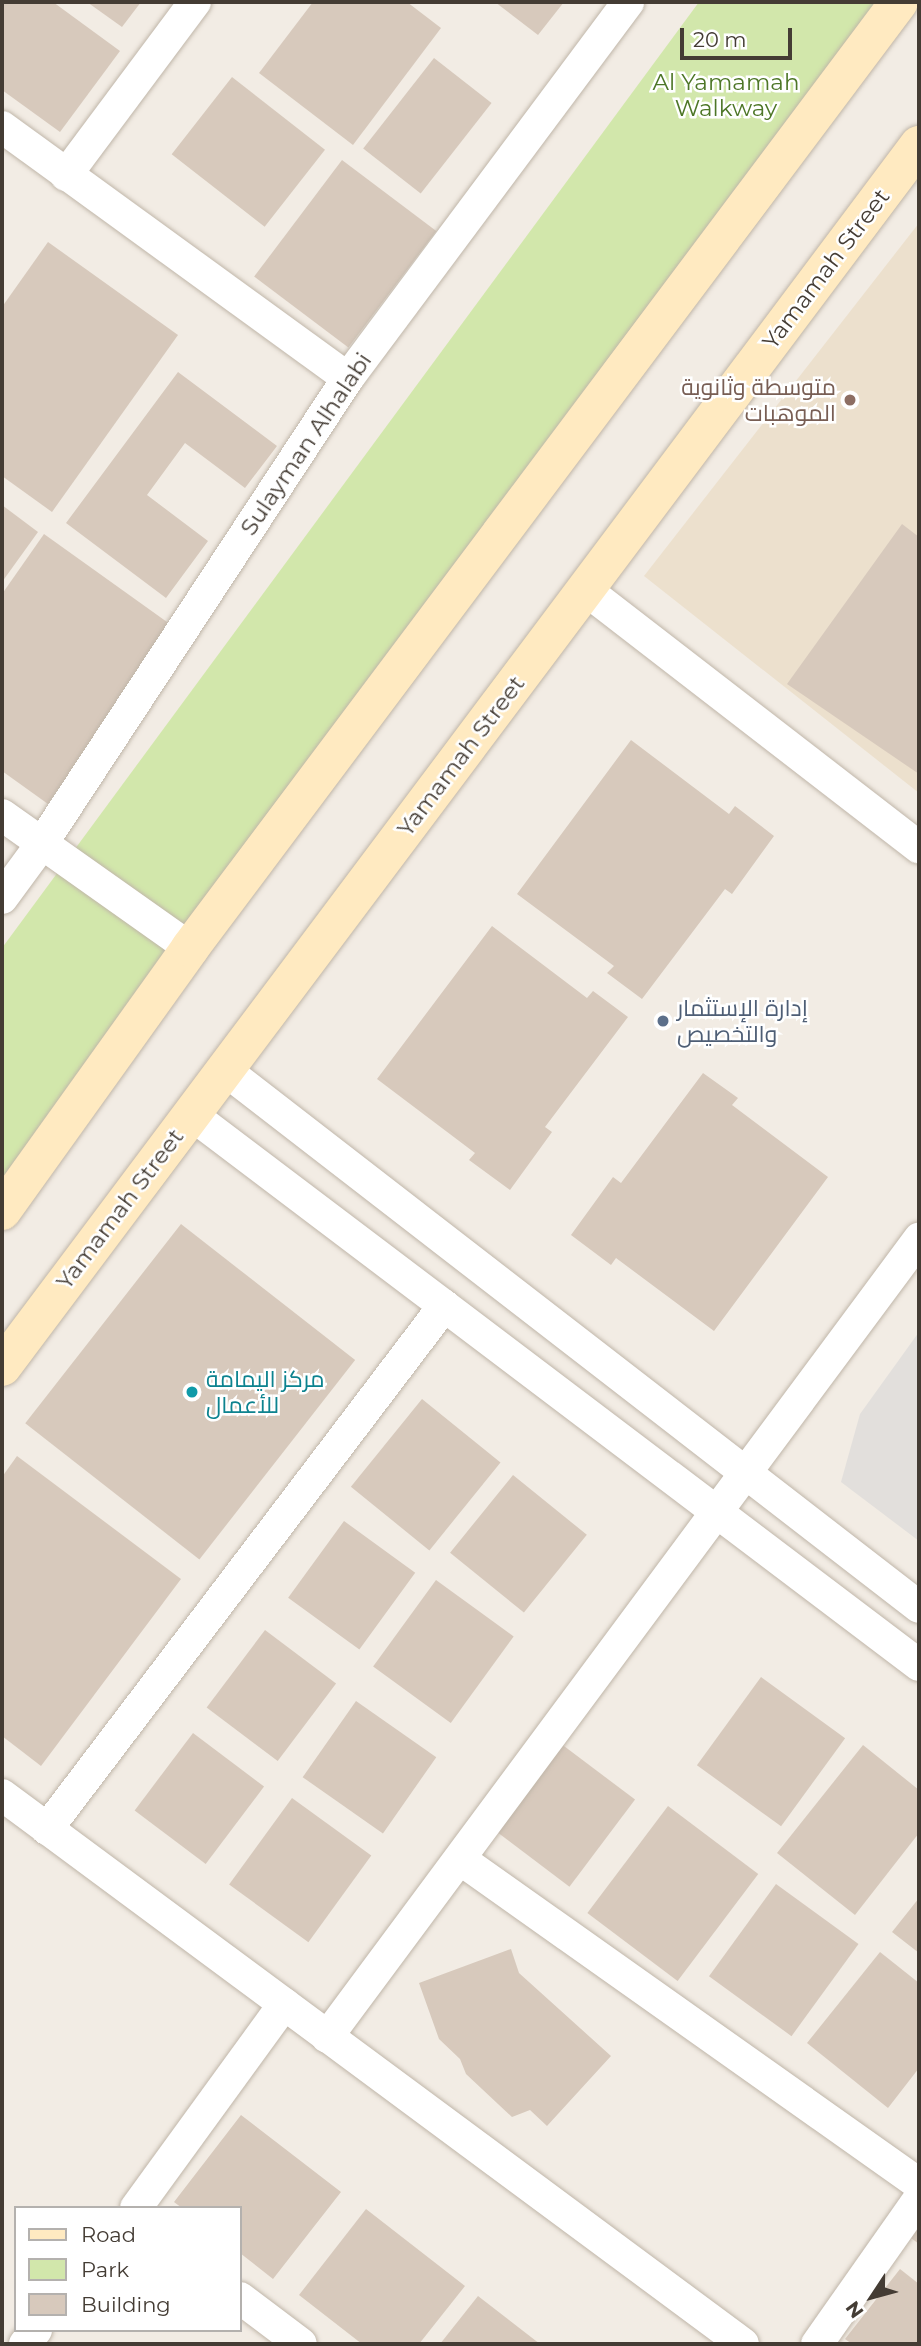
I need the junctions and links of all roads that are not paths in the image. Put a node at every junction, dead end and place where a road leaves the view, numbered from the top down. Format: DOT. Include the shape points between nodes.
graph roads {
  1 [pos="195,2"];
  2 [pos="628,2"];
  3 [pos="899,2"];
  4 [pos="2,127"];
  5 [pos="919,145"];
  6 [pos="66,174"];
  7 [pos="348,379"];
  8 [pos="586,590"];
  9 [pos="2,815"];
  10 [pos="41,845"];
  11 [pos="919,847"];
  12 [pos="2,898"];
  13 [pos="190,948"];
  14 [pos="225,1070"];
  15 [pos="191,1115"];
  16 [pos="2,1211"];
  17 [pos="919,1239"];
  18 [pos="444,1306"];
  19 [pos="2,1367"];
  20 [pos="746,1476"];
  21 [pos="718,1513"];
  22 [pos="919,1607"];
  23 [pos="919,1665"];
  24 [pos="2,1796"];
  25 [pos="47,1829"];
  26 [pos="460,1859"];
  27 [pos="284,2004"];
  28 [pos="327,2036"];
  29 [pos="919,2184"];
  30 [pos="919,2199"];
  31 [pos="137,2206"];
  32 [pos="242,2300"];
  33 [pos="301,2344"];
  34 [pos="743,2344"];
  35 [pos="817,2344"];
  1 -- 6 [label="street"];
  2 -- 7 [label="street, Sulayman Alhalabi"];
  3 -- 13 [label="main road"];
  4 -- 6 [label="street"];
  5 -- 8 [label="main road, Yamamah Street"];
  6 -- 7 [label="street"];
  7 -- 10 [label="street, Sulayman Alhalabi"];
  8 -- 11 [label="street"];
  8 -- 14 [label="main road, Yamamah Street"];
  9 -- 10 [label="street"];
  10 -- 12 [label="street, Sulayman Alhalabi"];
  10 -- 13 [label="street"];
  13 -- 16 [label="main road"];
  14 -- 15 [label="main road, Yamamah Street"];
  14 -- 20 [label="street"];
  15 -- 18 [label="street"];
  15 -- 19 [label="main road, Yamamah Street"];
  17 -- 20 [label="street"];
  18 -- 21 [label="street"];
  18 -- 25 [label="street"];
  20 -- 21 [label="street"];
  20 -- 22 [label="street"];
  21 -- 23 [label="street"];
  21 -- 26 [label="street"];
  24 -- 25 [label="street"];
  25 -- 27 [label="street"];
  26 -- 28 [label="street"];
  26 -- 29 [label="street"];
  27 -- 28 [label="street"];
  27 -- 31 [label="street"];
  28 -- 34 [label="street"];
  30 -- 35 [label="street"];
  32 -- 33 [label="street"];
}
